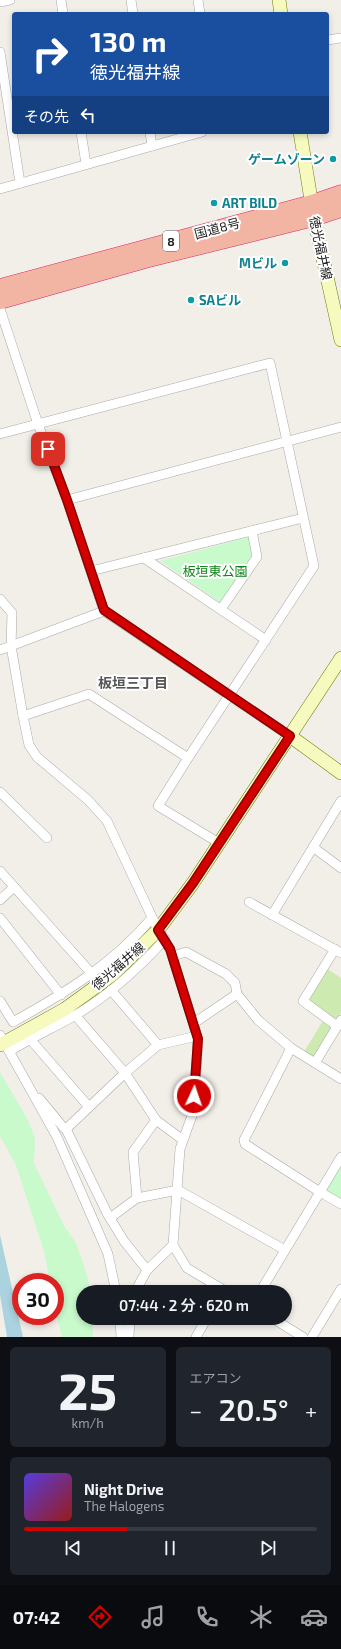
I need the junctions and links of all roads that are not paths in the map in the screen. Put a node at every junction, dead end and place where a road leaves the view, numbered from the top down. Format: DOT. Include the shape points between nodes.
graph roads {
  1 [pos="10,0"];
  2 [pos="61,0"];
  3 [pos="130,0"];
  4 [pos="198,0"];
  5 [pos="279,0"];
  6 [pos="0,2"];
  7 [pos="63,12"];
  8 [pos="133,12"];
  9 [pos="200,12"];
  10 [pos="281,12"];
  11 [pos="341,38"];
  12 [pos="329,40"];
  13 [pos="0,52"];
  14 [pos="12,131"];
  15 [pos="12,134"];
  16 [pos="81,134"];
  17 [pos="150,134"];
  18 [pos="195,134"];
  19 [pos="300,134"];
  20 [pos="152,146"];
  21 [pos="86,164"];
  22 [pos="20,184"];
  23 [pos="0,189"];
  24 [pos="341,193"];
  25 [pos="341,209"];
  26 [pos="313,210"];
  27 [pos="0,288"];
  28 [pos="0,301"];
  29 [pos="0,309"];
  30 [pos="341,340"];
  31 [pos="38,424"];
  32 [pos="341,427"];
  33 [pos="0,434"];
  34 [pos="286,441"];
  35 [pos="67,500"];
  36 [pos="303,518"];
  37 [pos="252,530"];
  38 [pos="144,558"];
  39 [pos="91,571"];
  40 [pos="0,599"];
  41 [pos="104,610"];
  42 [pos="221,610"];
  43 [pos="266,640"];
  44 [pos="11,646"];
  45 [pos="0,650"];
  46 [pos="341,658"];
  47 [pos="230,694"];
  48 [pos="22,716"];
  49 [pos="290,736"];
  50 [pos="188,758"];
  51 [pos="341,773"];
  52 [pos="0,792"];
  53 [pos="341,801"];
  54 [pos="47,838"];
  55 [pos="219,843"];
  56 [pos="313,847"];
  57 [pos="341,868"];
  58 [pos="0,871"];
  59 [pos="14,887"];
  60 [pos="0,900"];
  61 [pos="249,902"];
  62 [pos="272,915"];
  63 [pos="0,918"];
  64 [pos="152,918"];
  65 [pos="161,935"];
  66 [pos="338,951"];
  67 [pos="173,956"];
  68 [pos="92,974"];
  69 [pos="111,990"];
  70 [pos="237,994"];
  71 [pos="61,995"];
  72 [pos="0,1001"];
  73 [pos="75,1015"];
  74 [pos="194,1023"];
  75 [pos="339,1023"];
  76 [pos="197,1036"];
  77 [pos="30,1039"];
  78 [pos="5,1043"];
  79 [pos="158,1045"];
  80 [pos="291,1048"];
  81 [pos="315,1063"];
  82 [pos="125,1072"];
  83 [pos="341,1079"];
  84 [pos="33,1094"];
  85 [pos="88,1107"];
  86 [pos="156,1120"];
  87 [pos="66,1129"];
  88 [pos="183,1140"];
  89 [pos="341,1157"];
  90 [pos="178,1190"];
  91 [pos="320,1192"];
  92 [pos="137,1198"];
  93 [pos="341,1204"];
  94 [pos="110,1218"];
  95 [pos="173,1245"];
  96 [pos="285,1250"];
  97 [pos="147,1270"];
  98 [pos="115,1285"];
  99 [pos="139,1285"];
  100 [pos="214,1285"];
  101 [pos="264,1285"];
  102 [pos="341,1289"];
  103 [pos="120,1325"];
  104 [pos="130,1325"];
  105 [pos="203,1325"];
  106 [pos="283,1325"];
  107 [pos="121,1337"];
  108 [pos="129,1337"];
  109 [pos="196,1337"];
  110 [pos="303,1337"];
  111 [pos="312,1337"];
  1 -- 6 [label="street"];
  2 -- 7 [label="street"];
  3 -- 8 [label="street"];
  4 -- 9 [label="street"];
  5 -- 10 [label="main road"];
  11 -- 12 [label="street"];
  13 -- 14 [label="street"];
  15 -- 22 [label="street"];
  16 -- 21 [label="street"];
  17 -- 20 [label="street"];
  18 -- 20 [label="street"];
  19 -- 26 [label="main road, 徳光福井線"];
  20 -- 21 [label="street"];
  21 -- 22 [label="street"];
  22 -- 23 [label="street"];
  24 -- 26 [label="highway, 国道8号 / 8"];
  25 -- 26 [label="highway, 国道8号 / 8"];
  26 -- 27 [label="highway, 国道8号 / 8"];
  26 -- 28 [label="highway, 国道8号 / 8"];
  26 -- 30 [label="main road, 徳光福井線"];
  29 -- 31 [label="street"];
  31 -- 33 [label="street"];
  31 -- 34 [label="street" via="270,364"];
  31 -- 35 [label="street"];
  32 -- 34 [label="street"];
  34 -- 35 [label="street"];
  34 -- 36 [label="street"];
  35 -- 39 [label="street"];
  36 -- 37 [label="street"];
  36 -- 43 [label="street" via="314,566"];
  37 -- 38 [label="street"];
  37 -- 42 [label="street" via="257,557"];
  38 -- 39 [label="street"];
  38 -- 42 [label="street"];
  39 -- 41 [label="street"];
  40 -- 44 [label="street" via="12,613"];
  41 -- 44 [label="street"];
  41 -- 47 [label="street"];
  42 -- 43 [label="street"];
  43 -- 47 [label="street"];
  44 -- 45 [label="street"];
  44 -- 48 [label="street"];
  46 -- 49 [label="main road, 徳光福井線"];
  47 -- 49 [label="street"];
  47 -- 50 [label="street"];
  48 -- 50 [label="street" via="89,694"];
  48 -- 64 [label="street" via="29,745 37,757 88,800 107,821"];
  49 -- 51 [label="main road"];
  49 -- 55 [label="main road, 徳光福井線"];
  50 -- 55 [label="street" via="158,806"];
  52 -- 54 [label="street"];
  53 -- 56 [label="street"];
  55 -- 65 [label="main road, 徳光福井線"];
  56 -- 57 [label="street"];
  56 -- 62 [label="street"];
  58 -- 59 [label="street"];
  59 -- 60 [label="street"];
  59 -- 68 [label="street"];
  61 -- 62 [label="street"];
  62 -- 66 [label="street"];
  63 -- 71 [label="street"];
  64 -- 65 [label="street"];
  64 -- 68 [label="street" via="121,951"];
  65 -- 67 [label="street"];
  65 -- 69 [label="street" via="144,962"];
  65 -- 78 [label="main road, 徳光福井線" via="65,1009"];
  66 -- 75 [label="street" via="303,1001"];
  67 -- 70 [label="street" via="186,952 226,974 235,983"];
  67 -- 74 [label="street"];
  68 -- 71 [label="street"];
  69 -- 73 [label="street"];
  69 -- 79 [label="street"];
  70 -- 74 [label="street"];
  70 -- 80 [label="street" via="258,1020"];
  71 -- 72 [label="street" via="13,1022"];
  73 -- 77 [label="street"];
  73 -- 82 [label="street"];
  74 -- 76 [label="street"];
  75 -- 81 [label="street"];
  76 -- 79 [label="street"];
  76 -- 88 [label="street" via="194,1110"];
  77 -- 78 [label="street"];
  77 -- 85 [label="street"];
  78 -- 84 [label="street"];
  79 -- 82 [label="street"];
  80 -- 81 [label="street"];
  80 -- 91 [label="street" via="244,1140 245,1144"];
  81 -- 83 [label="street"];
  82 -- 85 [label="street"];
  82 -- 86 [label="street"];
  84 -- 87 [label="street" via="42,1100"];
  84 -- 98 [label="street" via="57,1137 94,1221 108,1254"];
  85 -- 87 [label="street"];
  86 -- 88 [label="street"];
  86 -- 92 [label="street" via="133,1152"];
  87 -- 94 [label="street"];
  88 -- 90 [label="street" via="180,1149"];
  89 -- 91 [label="street"];
  90 -- 92 [label="street"];
  90 -- 95 [label="street"];
  90 -- 96 [label="street"];
  91 -- 93 [label="street"];
  91 -- 96 [label="street"];
  92 -- 94 [label="street"];
  94 -- 97 [label="street"];
  95 -- 97 [label="street"];
  95 -- 100 [label="street" via="187,1268"];
  96 -- 101 [label="street"];
  97 -- 99 [label="street"];
  102 -- 111 [label="street"];
  103 -- 107 [label="street"];
  104 -- 108 [label="street"];
  105 -- 109 [label="street"];
  106 -- 110 [label="street"];
}
